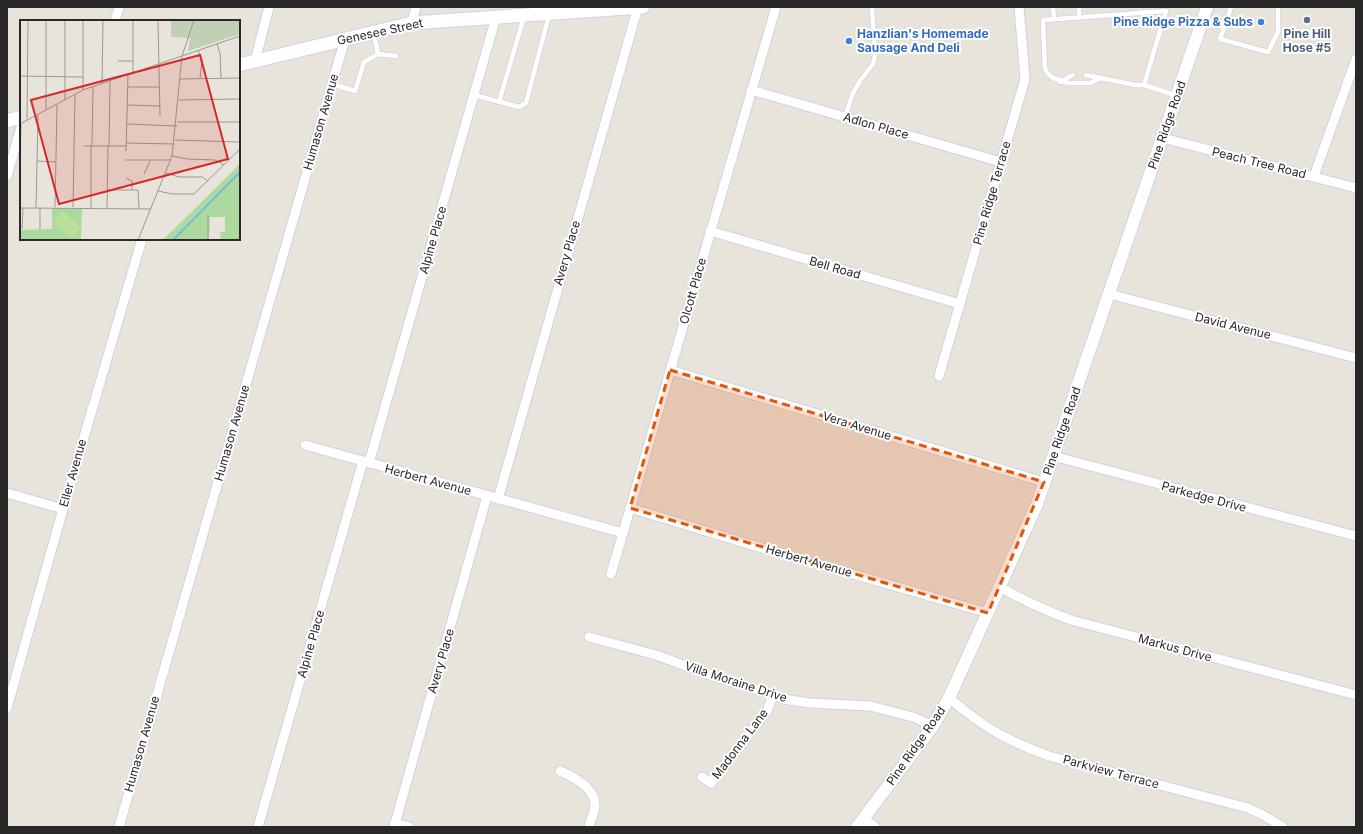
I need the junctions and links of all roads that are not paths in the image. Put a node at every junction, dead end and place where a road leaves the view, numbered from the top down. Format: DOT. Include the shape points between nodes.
graph roads {
  1 [pos="119,7"];
  2 [pos="269,7"];
  3 [pos="416,7"];
  4 [pos="638,7"];
  5 [pos="643,7"];
  6 [pos="776,7"];
  7 [pos="872,7"];
  8 [pos="1019,7"];
  9 [pos="1053,7"];
  10 [pos="1078,7"];
  11 [pos="1207,7"];
  12 [pos="1231,7"];
  13 [pos="1278,7"];
  14 [pos="571,10"];
  15 [pos="549,14"];
  16 [pos="524,15"];
  17 [pos="496,17"];
  18 [pos="1079,17"];
  19 [pos="1054,19"];
  20 [pos="1203,19"];
  21 [pos="115,20"];
  22 [pos="412,23"];
  23 [pos="1225,24"];
  24 [pos="374,32"];
  25 [pos="345,39"];
  26 [pos="378,54"];
  27 [pos="396,56"];
  28 [pos="1356,59"];
  29 [pos="255,61"];
  30 [pos="240,65"];
  31 [pos="1073,75"];
  32 [pos="1086,75"];
  33 [pos="1101,78"];
  34 [pos="1060,82"];
  35 [pos="332,84"];
  36 [pos="1144,85"];
  37 [pos="752,90"];
  38 [pos="474,95"];
  39 [pos="1177,95"];
  40 [pos="499,102"];
  41 [pos="20,117"];
  42 [pos="845,117"];
  43 [pos="7,121"];
  44 [pos="20,130"];
  45 [pos="1163,138"];
  46 [pos="1001,162"];
  47 [pos="7,176"];
  48 [pos="1314,176"];
  49 [pos="1356,188"];
  50 [pos="710,231"];
  51 [pos="142,240"];
  52 [pos="1109,294"];
  53 [pos="960,304"];
  54 [pos="1356,358"];
  55 [pos="670,370"];
  56 [pos="939,376"];
  57 [pos="305,445"];
  58 [pos="1053,456"];
  59 [pos="366,462"];
  60 [pos="1044,482"];
  61 [pos="7,494"];
  62 [pos="487,496"];
  63 [pos="498,499"];
  64 [pos="630,508"];
  65 [pos="63,509"];
  66 [pos="623,533"];
  67 [pos="1356,536"];
  68 [pos="611,574"];
  69 [pos="1000,587"];
  70 [pos="988,613"];
  71 [pos="589,636"];
  72 [pos="773,696"];
  73 [pos="1356,696"];
  74 [pos="949,698"];
  75 [pos="7,708"];
  76 [pos="933,726"];
  77 [pos="560,771"];
  78 [pos="702,777"];
  79 [pos="861,823"];
  80 [pos="395,825"];
  81 [pos="118,827"];
  82 [pos="258,827"];
  83 [pos="409,827"];
  84 [pos="589,827"];
  85 [pos="875,827"];
  86 [pos="1283,827"];
  1 -- 21 [label="street"];
  2 -- 29 [label="street"];
  3 -- 22 [label="street"];
  4 -- 5 [label="main road, Genesee Street"];
  4 -- 14 [label="main road, Genesee Street"];
  4 -- 63 [label="street, Avery Place"];
  6 -- 37 [label="street, Olcott Place"];
  7 -- 42 [label="lane" via="875,56 873,64 853,93"];
  8 -- 46 [label="street, Pine Ridge Terrace" via="1024,79"];
  9 -- 19 [label="lane"];
  10 -- 18 [label="lane"];
  11 -- 20 [label="street, Pine Ridge Road"];
  12 -- 23 [label="lane"];
  13 -- 23 [label="lane" via="1278,32 1268,52 1220,39"];
  14 -- 15 [label="main road, Genesee Street"];
  15 -- 16 [label="main road, Genesee Street"];
  15 -- 40 [label="lane" via="526,103 519,106"];
  16 -- 17 [label="main road, Genesee Street"];
  16 -- 40 [label="lane"];
  17 -- 22 [label="main road, Genesee Street"];
  17 -- 38 [label="street, Alpine Place"];
  18 -- 19 [label="lane"];
  18 -- 36 [label="lane" via="1166,11"];
  19 -- 34 [label="lane" via="1043,20 1045,68"];
  20 -- 23 [label="lane"];
  20 -- 39 [label="street, Pine Ridge Road"];
  22 -- 24 [label="main road, Genesee Street"];
  24 -- 25 [label="main road, Genesee Street"];
  24 -- 26 [label="lane"];
  25 -- 29 [label="main road, Genesee Street"];
  25 -- 35 [label="street, Humason Avenue"];
  26 -- 27 [label="lane"];
  26 -- 35 [label="lane" via="364,62 355,91"];
  28 -- 48 [label="street"];
  29 -- 30 [label="main road, Genesee Street"];
  31 -- 34 [label="lane"];
  32 -- 33 [label="lane"];
  33 -- 34 [label="lane" via="1090,83"];
  33 -- 36 [label="lane"];
  35 -- 81 [label="street, Humason Avenue"];
  36 -- 39 [label="lane"];
  37 -- 42 [label="street, Adlon Place"];
  37 -- 50 [label="street, Olcott Place"];
  38 -- 40 [label="lane"];
  38 -- 59 [label="street, Alpine Place"];
  39 -- 45 [label="street, Pine Ridge Road"];
  41 -- 43 [label="main road"];
  42 -- 46 [label="street, Adlon Place"];
  44 -- 47 [label="street"];
  45 -- 48 [label="street, Peach Tree Road"];
  45 -- 52 [label="street, Pine Ridge Road"];
  46 -- 53 [label="street, Pine Ridge Terrace"];
  48 -- 49 [label="street, Peach Tree Road"];
  50 -- 53 [label="street, Bell Road"];
  50 -- 55 [label="street, Olcott Place"];
  51 -- 65 [label="street, Eller Avenue"];
  52 -- 54 [label="street, David Avenue"];
  52 -- 58 [label="street, Pine Ridge Road"];
  53 -- 56 [label="street, Pine Ridge Terrace"];
  55 -- 60 [label="street, Vera Avenue"];
  55 -- 64 [label="street, Olcott Place"];
  57 -- 59 [label="street, Herbert Avenue"];
  58 -- 60 [label="street, Pine Ridge Road"];
  58 -- 67 [label="street, Parkedge Drive"];
  59 -- 62 [label="street, Herbert Avenue"];
  59 -- 82 [label="street, Alpine Place"];
  60 -- 69 [label="street, Pine Ridge Road" via="1037,504"];
  61 -- 65 [label="street"];
  62 -- 63 [label="street, Herbert Avenue"];
  62 -- 80 [label="street, Avery Place"];
  63 -- 66 [label="street"];
  64 -- 66 [label="street, Olcott Place"];
  64 -- 70 [label="street, Herbert Avenue"];
  65 -- 75 [label="street, Eller Avenue"];
  66 -- 68 [label="street, Olcott Place"];
  69 -- 70 [label="street, Pine Ridge Road"];
  69 -- 73 [label="street, Markus Drive" via="1044,610 1071,620"];
  70 -- 74 [label="street, Pine Ridge Road"];
  71 -- 72 [label="street, Villa Moraine Drive" via="656,655"];
  72 -- 76 [label="street, Villa Moraine Drive" via="810,703 870,706 913,717"];
  72 -- 78 [label="street, Madonna Lane" via="767,711 711,783"];
  74 -- 76 [label="street, Pine Ridge Road"];
  74 -- 86 [label="street, Parkview Terrace" via="1000,734 1049,756 1248,808"];
  76 -- 79 [label="street, Pine Ridge Road"];
  77 -- 84 [label="street" via="573,777 591,794 595,805"];
  79 -- 85 [label="street"];
  80 -- 83 [label="street"];
}
